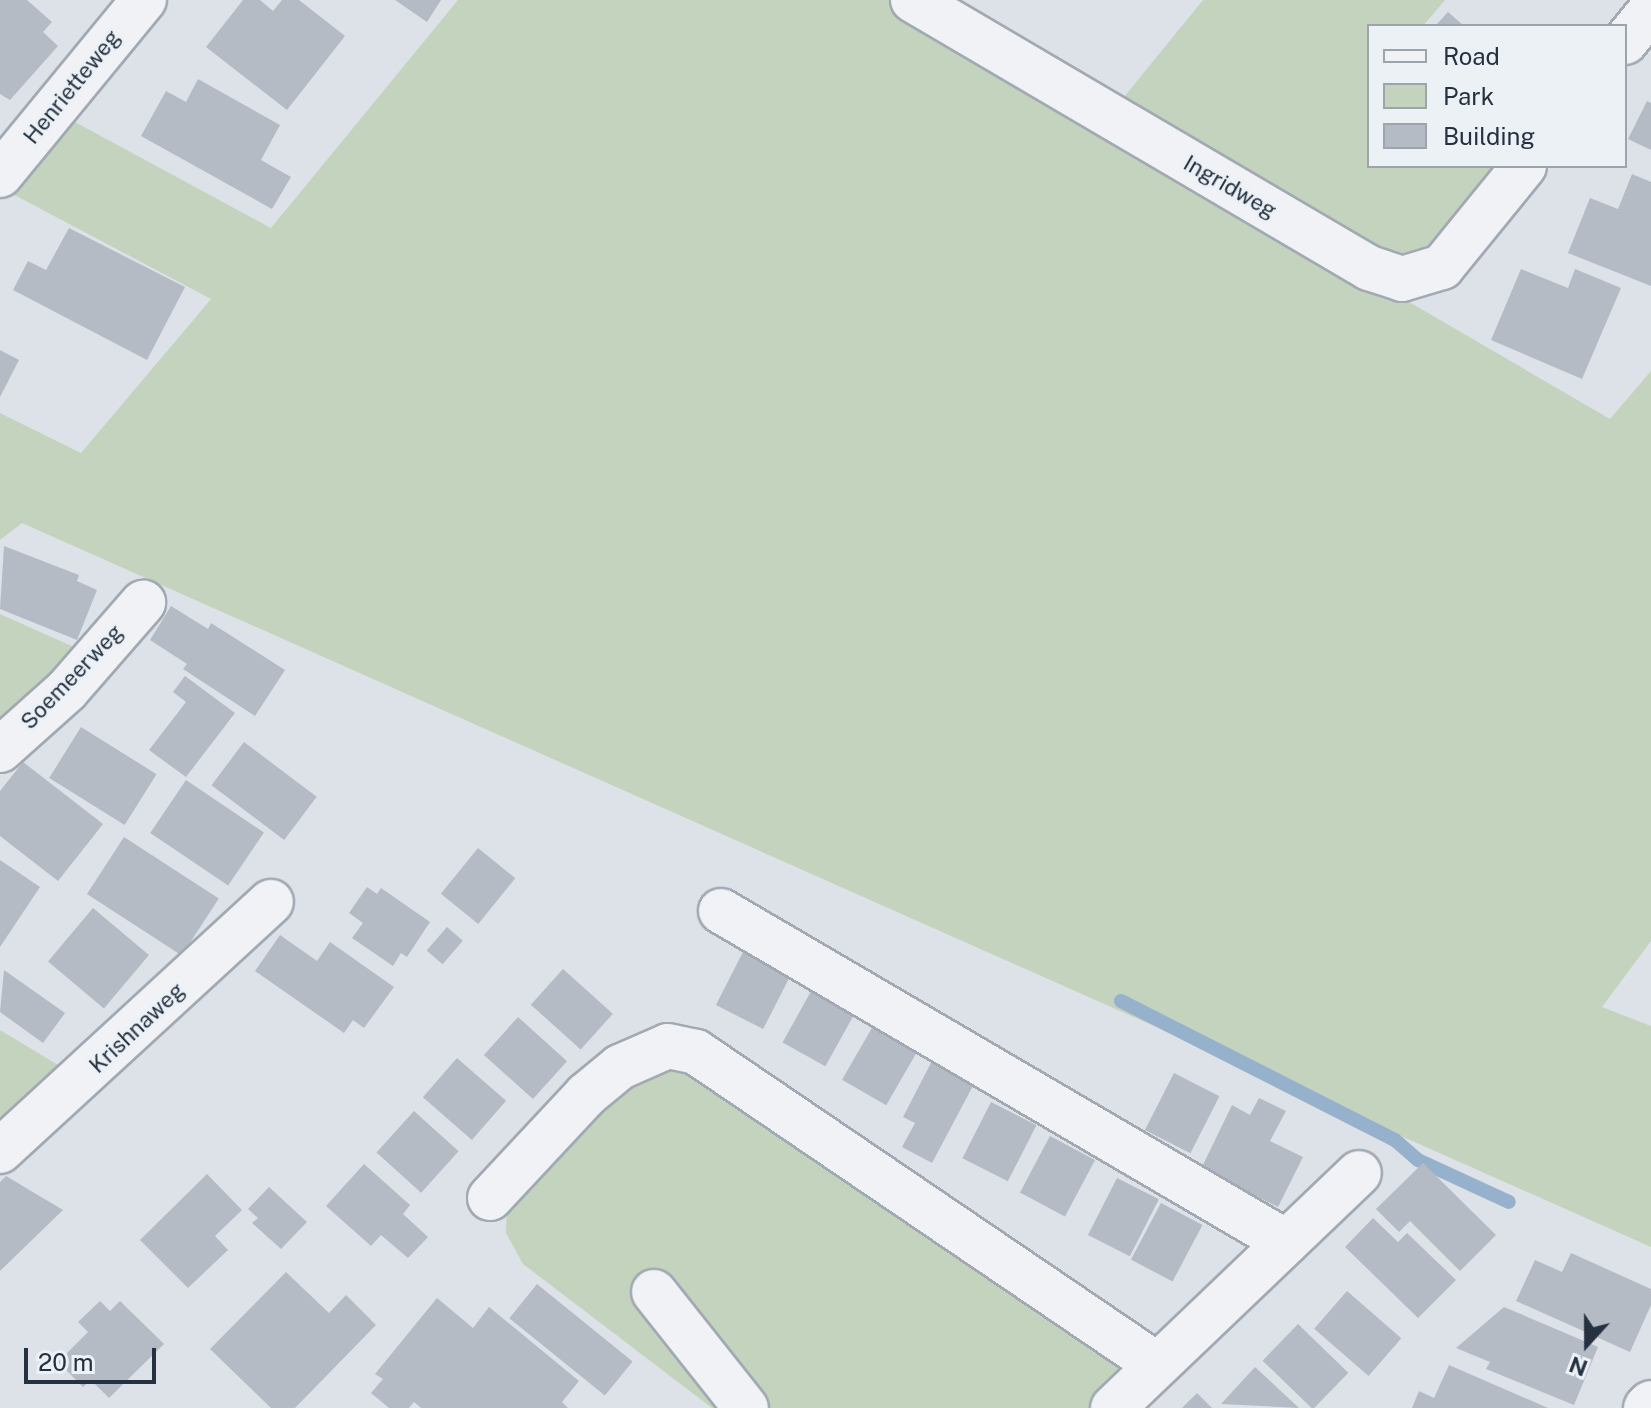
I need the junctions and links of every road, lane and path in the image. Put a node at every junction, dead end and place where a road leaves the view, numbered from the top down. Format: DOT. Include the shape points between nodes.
graph roads {
  1 [pos="913,0"];
  2 [pos="135,3"];
  3 [pos="1651,10"];
  4 [pos="1627,40"];
  5 [pos="1522,168"];
  6 [pos="0,175"];
  7 [pos="143,603"];
  8 [pos="0,750"];
  9 [pos="271,902"];
  10 [pos="721,911"];
  11 [pos="0,1151"];
  12 [pos="1359,1173"];
  13 [pos="490,1198"];
  14 [pos="1286,1242"];
  15 [pos="654,1292"];
  16 [pos="1157,1365"];
  17 [pos="1651,1403"];
  18 [pos="746,1408"];
  19 [pos="1113,1408"];
  20 [pos="1646,1408"];
  1 -- 5 [label="street, Ingridweg" via="1355,261 1402,279 1442,267"];
  2 -- 6 [label="street, Henrietteweg"];
  3 -- 4 [label="street"];
  7 -- 8 [label="street, Soemeerweg" via="67,690"];
  9 -- 11 [label="street, Krishnaweg"];
  10 -- 14 [label="street"];
  12 -- 14 [label="street"];
  13 -- 16 [label="street" via="586,1095 620,1067 648,1050 668,1046 696,1052"];
  14 -- 16 [label="street"];
  15 -- 18 [label="street"];
  16 -- 19 [label="street"];
  17 -- 20 [label="street"];
}
